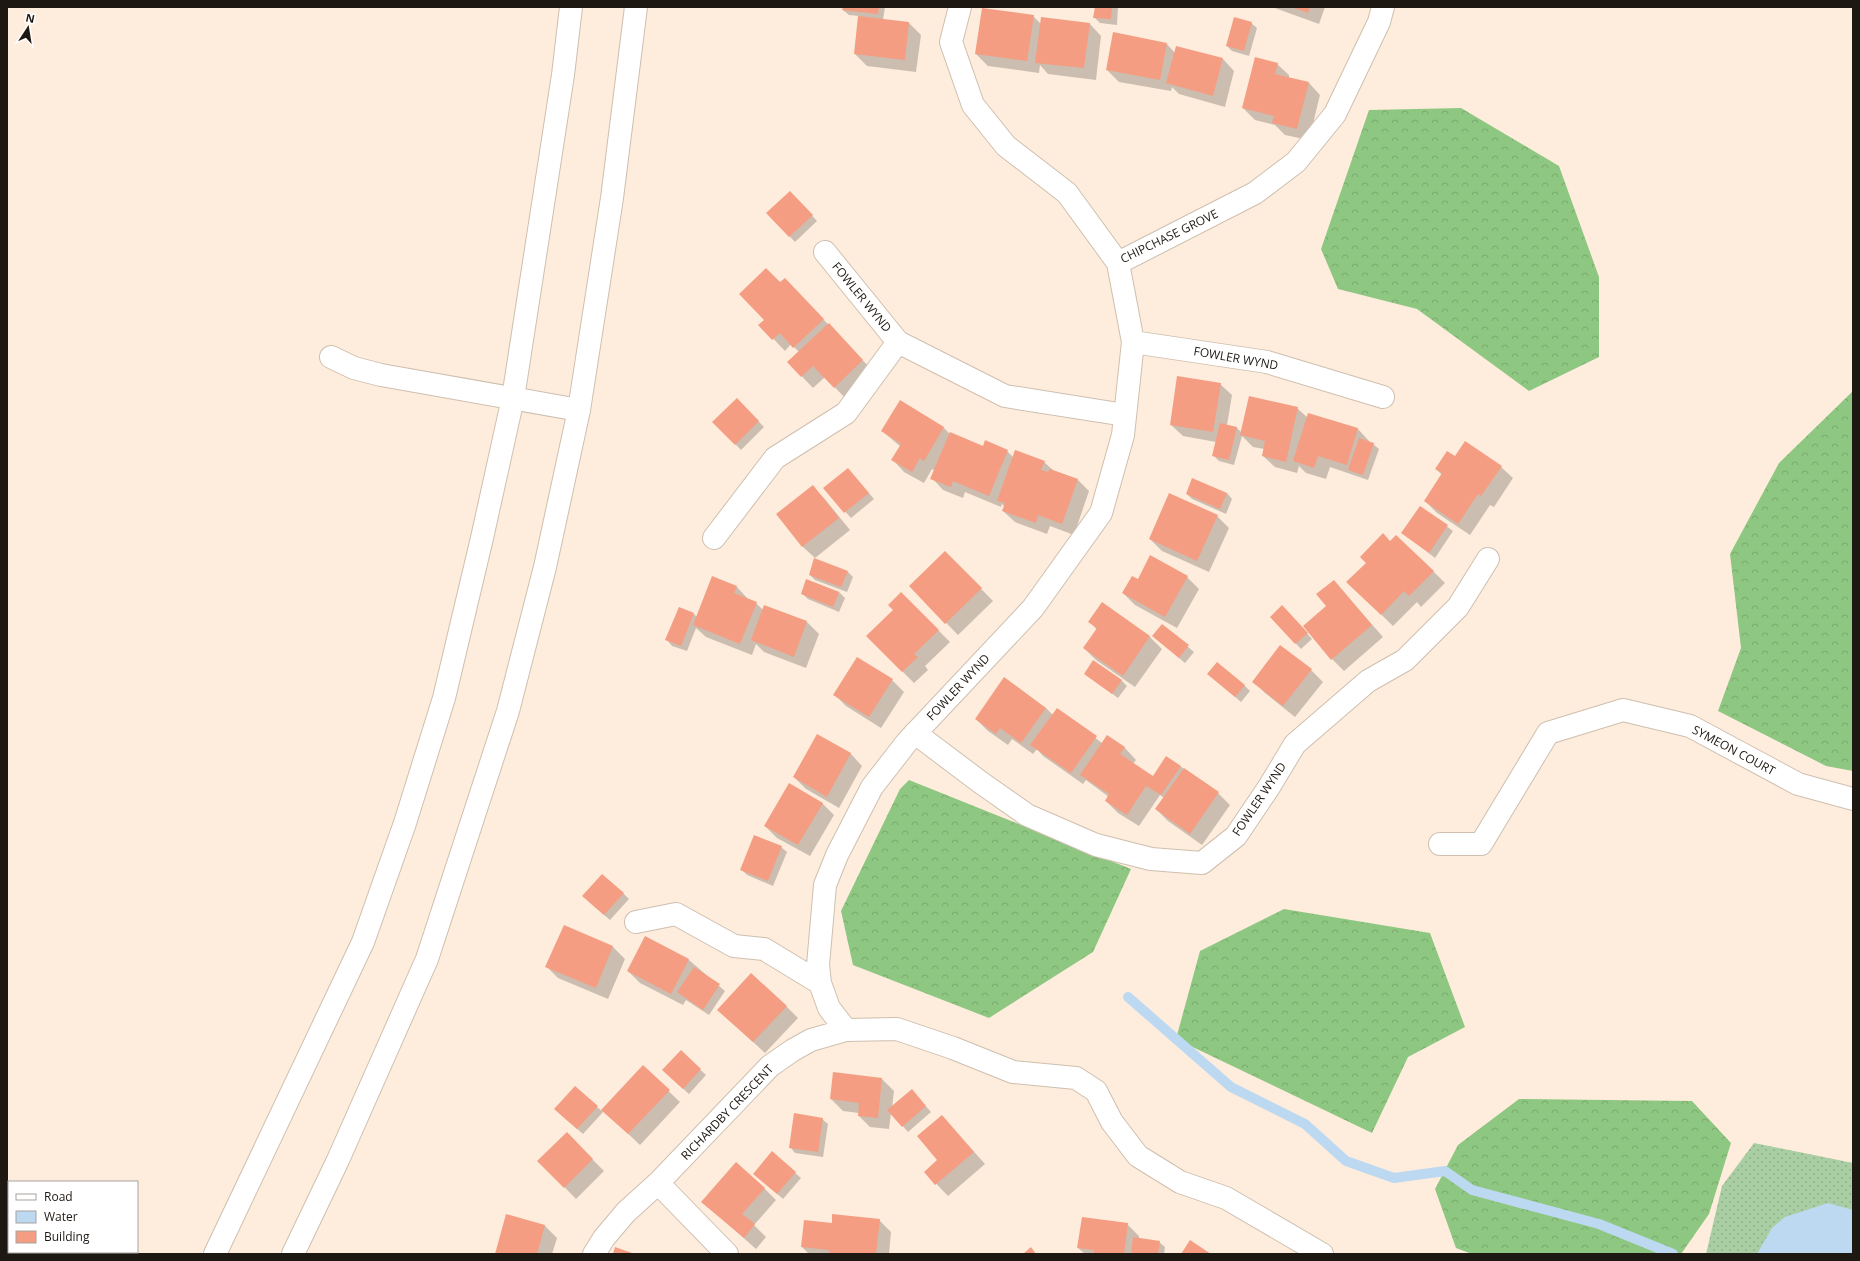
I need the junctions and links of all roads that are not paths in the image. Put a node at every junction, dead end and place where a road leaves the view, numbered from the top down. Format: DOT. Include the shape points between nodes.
graph roads {
  1 [pos="571,7"];
  2 [pos="636,7"];
  3 [pos="960,7"];
  4 [pos="1383,7"];
  5 [pos="826,252"];
  6 [pos="1118,263"];
  7 [pos="898,342"];
  8 [pos="1133,342"];
  9 [pos="331,357"];
  10 [pos="1384,397"];
  11 [pos="513,398"];
  12 [pos="579,410"];
  13 [pos="1125,415"];
  14 [pos="714,538"];
  15 [pos="1488,559"];
  16 [pos="915,733"];
  17 [pos="1853,799"];
  18 [pos="1440,844"];
  19 [pos="636,922"];
  20 [pos="820,983"];
  21 [pos="846,1030"];
  22 [pos="658,1183"];
  23 [pos="215,1254"];
  24 [pos="293,1254"];
  25 [pos="594,1254"];
  26 [pos="727,1254"];
  27 [pos="1322,1254"];
  1 -- 11 [label="main road" via="563,75"];
  2 -- 12 [label="main road" via="613,190"];
  3 -- 6 [label="main road, CHIPCHASE GROVE" via="951,42 972,105 1006,146 1067,193"];
  4 -- 6 [label="main road, CHIPCHASE GROVE" via="1379,22 1335,114 1296,162 1255,193"];
  5 -- 7 [label="main road, FOWLER WYND"];
  6 -- 8 [label="main road, FOWLER WYND"];
  7 -- 13 [label="main road, FOWLER WYND" via="1005,396"];
  7 -- 14 [label="main road, FOWLER WYND" via="846,413 775,458"];
  8 -- 10 [label="main road, FOWLER WYND" via="1267,362"];
  8 -- 13 [label="main road, FOWLER WYND"];
  9 -- 11 [label="main road" via="354,368 382,375"];
  11 -- 12 [label="main road"];
  11 -- 23 [label="main road" via="444,698 405,823 362,942"];
  12 -- 24 [label="main road" via="545,567 508,711 427,959 338,1160"];
  13 -- 16 [label="main road, FOWLER WYND" via="1123,435 1101,513 1033,608"];
  15 -- 16 [label="main road, FOWLER WYND" via="1458,607 1405,660 1368,681 1295,744 1236,836 1202,863 1151,859 1096,845 1027,815"];
  16 -- 20 [label="main road, FOWLER WYND" via="872,787 837,855 825,885 819,948"];
  17 -- 18 [label="main road, SYMEON COURT" via="1798,784 1690,726 1623,710 1548,733 1481,844"];
  19 -- 20 [label="main road" via="676,914 734,946 764,949"];
  20 -- 21 [label="main road" via="829,1008"];
  21 -- 22 [label="main road, RICHARDBY CRESCENT" via="811,1040 770,1066"];
  21 -- 27 [label="main road, RICHARDBY CRESCENT" via="897,1029 1013,1072 1076,1078 1096,1091 1112,1122 1138,1156 1180,1182 1226,1198"];
  22 -- 25 [label="main road, RICHARDBY CRESCENT" via="626,1212"];
  22 -- 26 [label="main road"];
}
